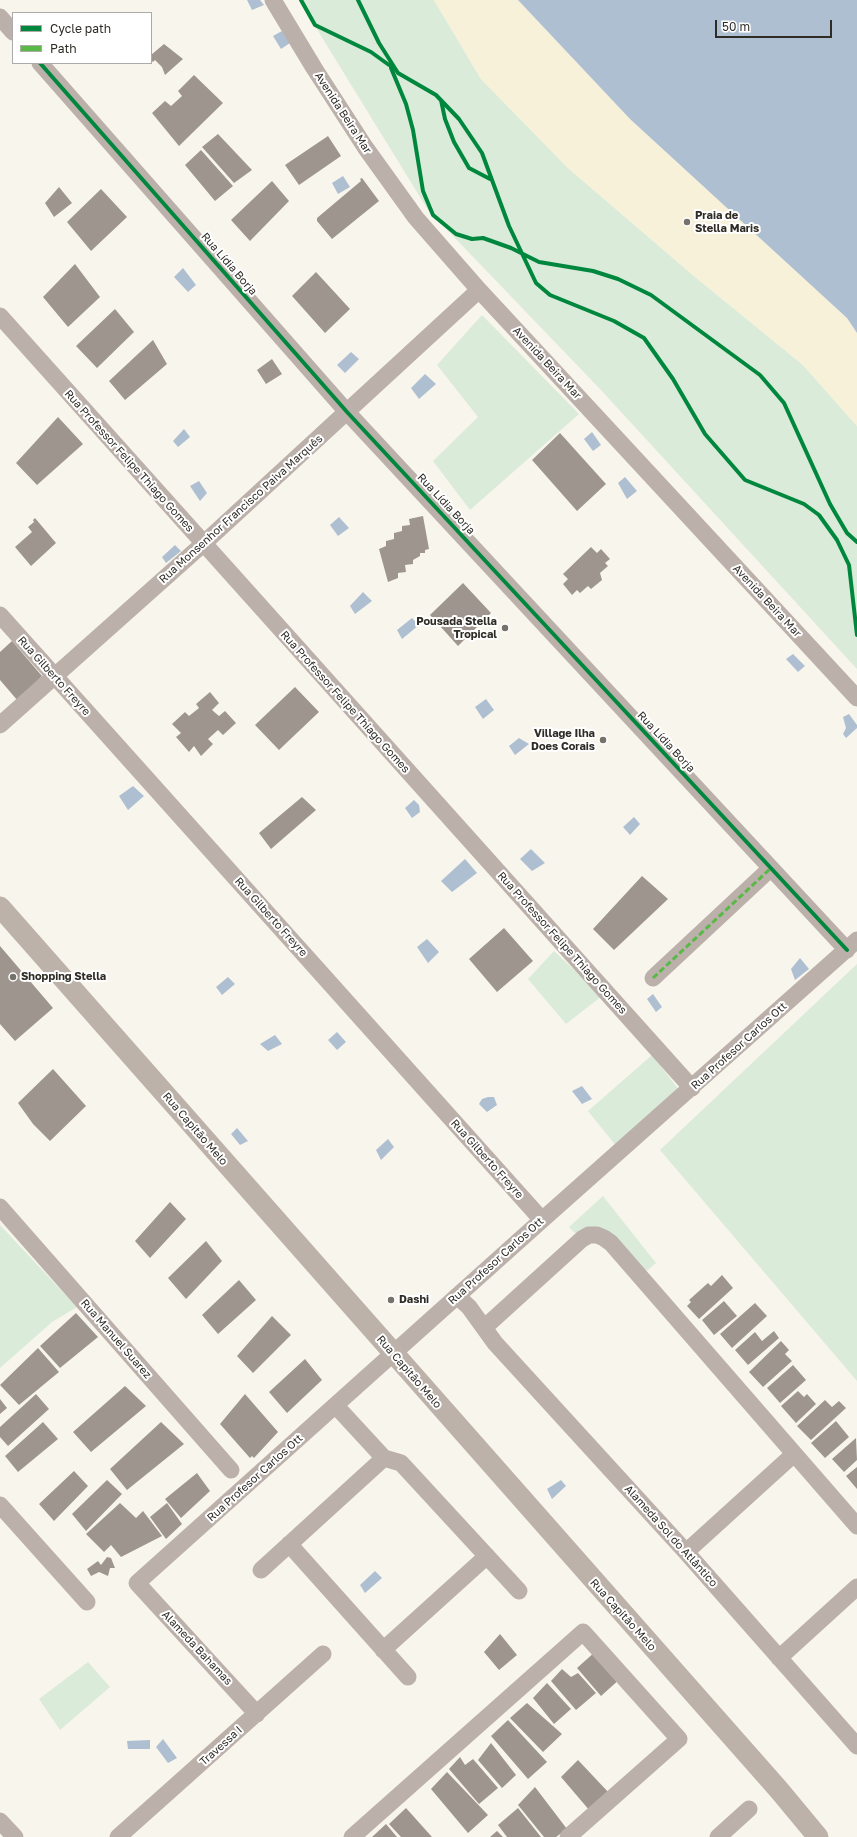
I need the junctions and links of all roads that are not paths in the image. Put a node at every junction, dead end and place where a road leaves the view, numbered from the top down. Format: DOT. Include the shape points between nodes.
graph roads {
  1 [pos="273,0"];
  2 [pos="0,17"];
  3 [pos="12,31"];
  4 [pos="41,64"];
  5 [pos="479,290"];
  6 [pos="0,316"];
  7 [pos="348,412"];
  8 [pos="203,544"];
  9 [pos="0,614"];
  10 [pos="55,677"];
  11 [pos="857,698"];
  12 [pos="0,725"];
  13 [pos="771,868"];
  14 [pos="0,907"];
  15 [pos="852,945"];
  16 [pos="653,978"];
  17 [pos="692,1088"];
  18 [pos="0,1207"];
  19 [pos="542,1220"];
  20 [pos="457,1296"];
  21 [pos="485,1327"];
  22 [pos="394,1354"];
  23 [pos="336,1406"];
  24 [pos="794,1454"];
  25 [pos="384,1458"];
  26 [pos="231,1470"];
  27 [pos="0,1506"];
  28 [pos="857,1526"];
  29 [pos="289,1544"];
  30 [pos="686,1552"];
  31 [pos="487,1556"];
  32 [pos="261,1570"];
  33 [pos="137,1583"];
  34 [pos="857,1587"];
  35 [pos="519,1591"];
  36 [pos="87,1602"];
  37 [pos="383,1650"];
  38 [pos="323,1654"];
  39 [pos="779,1658"];
  40 [pos="408,1677"];
  41 [pos="257,1714"];
  42 [pos="857,1746"];
  43 [pos="749,1809"];
  44 [pos="0,1821"];
  45 [pos="15,1837"];
  46 [pos="118,1837"];
  47 [pos="352,1837"];
  48 [pos="568,1837"];
  49 [pos="718,1837"];
  50 [pos="818,1837"];
  1 -- 5 [label="street, Avenida Beira Mar" via="365,147 416,218"];
  2 -- 3 [label="street"];
  4 -- 7 [label="street, Rua Lídia Borja"];
  5 -- 7 [label="street, Rua Monsenhor Francisco Paiva Marquês"];
  5 -- 11 [label="street, Avenida Beira Mar"];
  6 -- 8 [label="street, Rua Professor Felipe Thiago Gomes"];
  7 -- 8 [label="street, Rua Monsenhor Francisco Paiva Marquês"];
  7 -- 13 [label="street, Rua Lídia Borja"];
  8 -- 10 [label="street, Rua Monsenhor Francisco Paiva Marquês"];
  8 -- 17 [label="street, Rua Professor Felipe Thiago Gomes"];
  9 -- 10 [label="street, Rua Gilberto Freyre"];
  10 -- 12 [label="street, Rua Monsenhor Francisco Paiva Marquês"];
  10 -- 19 [label="street, Rua Gilberto Freyre"];
  13 -- 15 [label="street, Rua Lídia Borja"];
  13 -- 16 [label="street"];
  14 -- 22 [label="main road, Rua Capitão Melo"];
  15 -- 17 [label="street, Rua Profesor Carlos Ott"];
  17 -- 19 [label="street, Rua Profesor Carlos Ott"];
  18 -- 26 [label="street, Rua Manuel Suarez"];
  19 -- 20 [label="street, Rua Profesor Carlos Ott"];
  20 -- 21 [label="street, Alameda Sol do Atlântico" via="470,1307"];
  20 -- 22 [label="street, Rua Profesor Carlos Ott"];
  21 -- 24 [label="street" via="582,1239 589,1235 597,1235 611,1243"];
  21 -- 30 [label="street, Alameda Sol do Atlântico" via="495,1343"];
  22 -- 23 [label="street, Rua Profesor Carlos Ott"];
  22 -- 50 [label="main road, Rua Capitão Melo"];
  23 -- 25 [label="street"];
  23 -- 33 [label="street, Rua Profesor Carlos Ott"];
  24 -- 28 [label="street"];
  24 -- 30 [label="street"];
  25 -- 29 [label="street"];
  25 -- 31 [label="street" via="402,1463"];
  27 -- 36 [label="street"];
  29 -- 32 [label="street"];
  29 -- 37 [label="street"];
  30 -- 39 [label="street, Alameda Sol do Atlântico"];
  31 -- 35 [label="street"];
  31 -- 37 [label="street"];
  33 -- 41 [label="street, Alameda Bahamas"];
  34 -- 39 [label="street"];
  37 -- 40 [label="street"];
  38 -- 41 [label="street, Travessa I"];
  39 -- 42 [label="street, Alameda Sol do Atlântico"];
  41 -- 46 [label="street, Travessa I"];
  43 -- 49 [label="street"];
  44 -- 45 [label="street"];
  47 -- 48 [label="street" via="583,1632 679,1739"];
}
